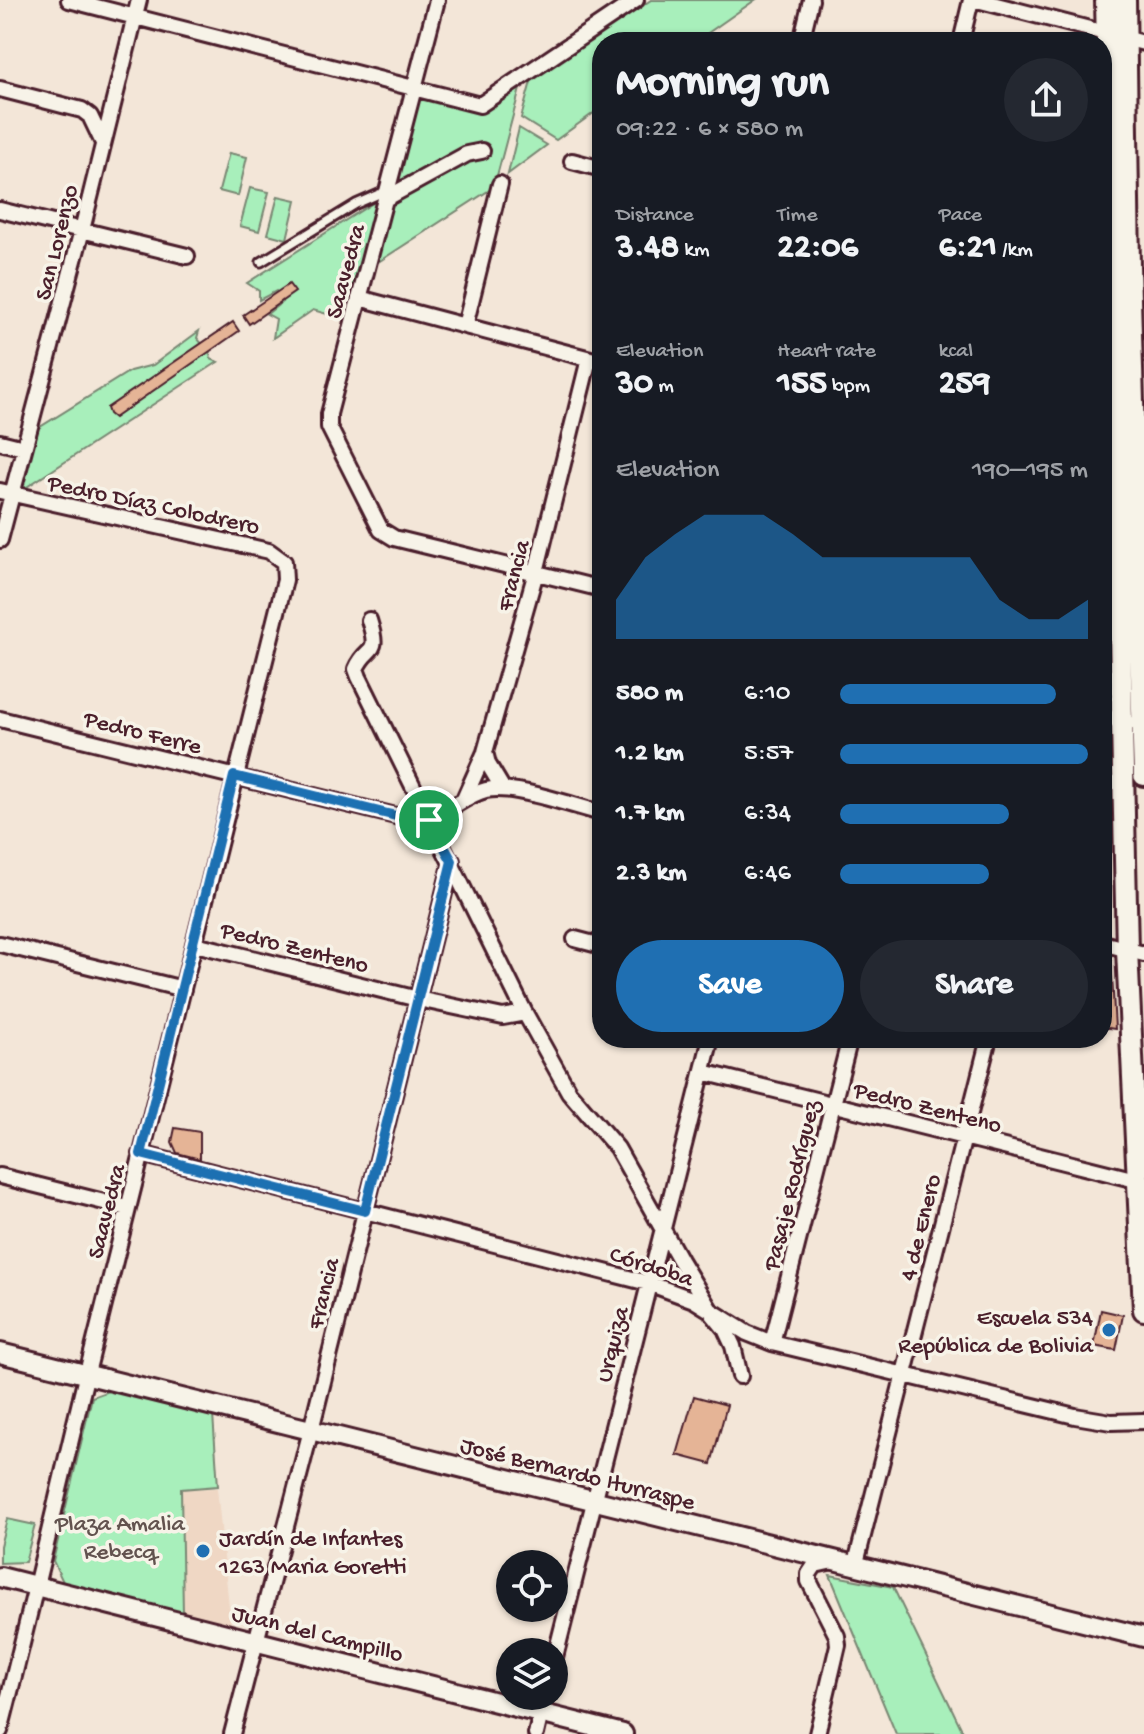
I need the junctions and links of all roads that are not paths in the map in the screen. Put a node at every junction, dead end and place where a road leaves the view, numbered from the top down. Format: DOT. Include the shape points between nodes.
graph roads {
  1 [pos="69,0"];
  2 [pos="437,0"];
  3 [pos="636,0"];
  4 [pos="811,0"];
  5 [pos="971,0"];
  6 [pos="977,0"];
  7 [pos="1106,0"];
  8 [pos="1125,0"];
  9 [pos="137,7"];
  10 [pos="803,32"];
  11 [pos="963,32"];
  12 [pos="1102,32"];
  13 [pos="1125,38"];
  14 [pos="415,88"];
  15 [pos="0,89"];
  16 [pos="102,141"];
  17 [pos="482,151"];
  18 [pos="572,161"];
  19 [pos="592,166"];
  20 [pos="500,184"];
  21 [pos="386,194"];
  22 [pos="0,210"];
  23 [pos="82,230"];
  24 [pos="187,256"];
  25 [pos="261,262"];
  26 [pos="1122,264"];
  27 [pos="359,298"];
  28 [pos="465,326"];
  29 [pos="592,359"];
  30 [pos="592,374"];
  31 [pos="1112,436"];
  32 [pos="0,442"];
  33 [pos="24,448"];
  34 [pos="1112,489"];
  35 [pos="6,493"];
  36 [pos="1140,495"];
  37 [pos="1112,525"];
  38 [pos="0,540"];
  39 [pos="284,562"];
  40 [pos="536,572"];
  41 [pos="592,586"];
  42 [pos="369,620"];
  43 [pos="0,719"];
  44 [pos="1128,722"];
  45 [pos="485,752"];
  46 [pos="1144,775"];
  47 [pos="234,776"];
  48 [pos="503,789"];
  49 [pos="464,799"];
  50 [pos="592,811"];
  51 [pos="429,820"];
  52 [pos="452,861"];
  53 [pos="575,939"];
  54 [pos="592,943"];
  55 [pos="0,944"];
  56 [pos="195,944"];
  57 [pos="1112,946"];
  58 [pos="1135,952"];
  59 [pos="183,989"];
  60 [pos="418,999"];
  61 [pos="525,1013"];
  62 [pos="709,1048"];
  63 [pos="847,1048"];
  64 [pos="986,1048"];
  65 [pos="703,1072"];
  66 [pos="832,1105"];
  67 [pos="964,1137"];
  68 [pos="141,1154"];
  69 [pos="0,1176"];
  70 [pos="1141,1181"];
  71 [pos="128,1208"];
  72 [pos="365,1211"];
  73 [pos="663,1225"];
  74 [pos="648,1283"];
  75 [pos="1144,1310"];
  76 [pos="712,1313"];
  77 [pos="772,1343"];
  78 [pos="0,1353"];
  79 [pos="87,1375"];
  80 [pos="740,1376"];
  81 [pos="905,1376"];
  82 [pos="1144,1421"];
  83 [pos="311,1430"];
  84 [pos="595,1502"];
  85 [pos="833,1561"];
  86 [pos="855,1567"];
  87 [pos="0,1577"];
  88 [pos="38,1587"];
  89 [pos="1144,1637"];
  90 [pos="560,1638"];
  91 [pos="256,1640"];
  92 [pos="496,1694"];
  93 [pos="542,1710"];
  94 [pos="557,1710"];
  95 [pos="0,1731"];
  96 [pos="232,1734"];
  97 [pos="536,1734"];
  98 [pos="623,1734"];
  99 [pos="817,1734"];
  1 -- 9 [label="street"];
  2 -- 14 [label="street, Saavedra"];
  3 -- 14 [label="street" via="480,105"];
  4 -- 10 [label="street"];
  5 -- 11 [label="street"];
  6 -- 12 [label="street"];
  7 -- 13 [label="main road"];
  8 -- 13 [label="main road"];
  9 -- 14 [label="street"];
  9 -- 16 [label="street, San Lorenzo"];
  13 -- 26 [label="main road"];
  14 -- 21 [label="street, Saavedra"];
  15 -- 16 [label="street" via="82,110"];
  16 -- 23 [label="street, San Lorenzo"];
  17 -- 21 [label="street"];
  18 -- 19 [label="street"];
  20 -- 28 [label="street"];
  21 -- 25 [label="lane" via="356,204"];
  21 -- 27 [label="street, Saavedra"];
  22 -- 23 [label="street"];
  23 -- 24 [label="street"];
  23 -- 33 [label="street, San Lorenzo"];
  26 -- 31 [label="main road"];
  26 -- 36 [label="main road"];
  27 -- 28 [label="street"];
  27 -- 40 [label="street, Saavedra" via="329,427 381,530 394,538"];
  28 -- 29 [label="street"];
  30 -- 40 [label="street, Francia"];
  32 -- 33 [label="street, Pedro Díaz Colodrero"];
  33 -- 35 [label="street, San Lorenzo"];
  34 -- 36 [label="street"];
  35 -- 38 [label="street, San Lorenzo"];
  35 -- 39 [label="street, Pedro Díaz Colodrero" via="269,551"];
  36 -- 44 [label="main road"];
  37 -- 44 [label="main road"];
  39 -- 47 [label="street, Saavedra" via="285,580"];
  40 -- 41 [label="street"];
  40 -- 45 [label="street, Francia"];
  42 -- 51 [label="street" via="373,648 356,669"];
  43 -- 47 [label="street, Pedro Ferre"];
  44 -- 46 [label="main road"];
  44 -- 58 [label="main road"];
  45 -- 48 [label="street"];
  45 -- 49 [label="street, Francia"];
  47 -- 51 [label="street, Pedro Ferre"];
  47 -- 56 [label="street, Saavedra"];
  48 -- 49 [label="street"];
  48 -- 50 [label="street"];
  49 -- 51 [label="street"];
  51 -- 52 [label="street"];
  52 -- 60 [label="street, Francia"];
  52 -- 61 [label="street"];
  53 -- 54 [label="street"];
  55 -- 59 [label="street"];
  56 -- 59 [label="street, Saavedra"];
  56 -- 60 [label="street, Pedro Zenteno"];
  57 -- 58 [label="street"];
  58 -- 70 [label="main road"];
  59 -- 68 [label="street, Saavedra"];
  60 -- 61 [label="street, Pedro Zenteno" via="503,1017"];
  60 -- 72 [label="street, Francia"];
  61 -- 73 [label="street" via="569,1092 617,1148"];
  62 -- 65 [label="street, Urquiza"];
  63 -- 66 [label="street, Pasaje Rodríguez"];
  64 -- 67 [label="street, 4 de Enero"];
  65 -- 66 [label="street, Pedro Zenteno"];
  65 -- 73 [label="street, Urquiza"];
  66 -- 67 [label="street, Pedro Zenteno"];
  66 -- 77 [label="street, Pasaje Rodríguez"];
  67 -- 70 [label="street, Pedro Zenteno"];
  67 -- 81 [label="street, 4 de Enero"];
  68 -- 71 [label="street, Saavedra"];
  68 -- 72 [label="street, Córdoba"];
  69 -- 71 [label="street"];
  70 -- 75 [label="main road"];
  71 -- 79 [label="street, Saavedra"];
  72 -- 74 [label="street, Córdoba"];
  72 -- 83 [label="street, Francia"];
  73 -- 74 [label="street, Urquiza"];
  73 -- 76 [label="street"];
  74 -- 76 [label="street, Córdoba" via="694,1300"];
  74 -- 84 [label="street, Urquiza"];
  76 -- 77 [label="street, Córdoba"];
  76 -- 80 [label="street" via="733,1346"];
  77 -- 81 [label="street, Córdoba"];
  78 -- 79 [label="street, José Bernardo Iturraspe"];
  79 -- 83 [label="street, José Bernardo Iturraspe"];
  79 -- 88 [label="street, Saavedra"];
  81 -- 82 [label="street, Córdoba" via="1075,1416"];
  81 -- 86 [label="street, 4 de Enero"];
  83 -- 84 [label="street, José Bernardo Iturraspe"];
  83 -- 91 [label="street, Francia"];
  84 -- 85 [label="street, José Bernardo Iturraspe"];
  84 -- 90 [label="street, Urquiza"];
  85 -- 86 [label="street, José Bernardo Iturraspe"];
  85 -- 99 [label="street" via="815,1565 809,1574 838,1645"];
  86 -- 89 [label="street, José Bernardo Iturraspe"];
  87 -- 88 [label="street, Juan del Campillo"];
  88 -- 91 [label="street, Juan del Campillo"];
  88 -- 95 [label="street, Saavedra"];
  91 -- 92 [label="street, Juan del Campillo"];
  91 -- 96 [label="street, Francia"];
  93 -- 97 [label="street"];
  94 -- 98 [label="street, Juan del Campillo"];
}
